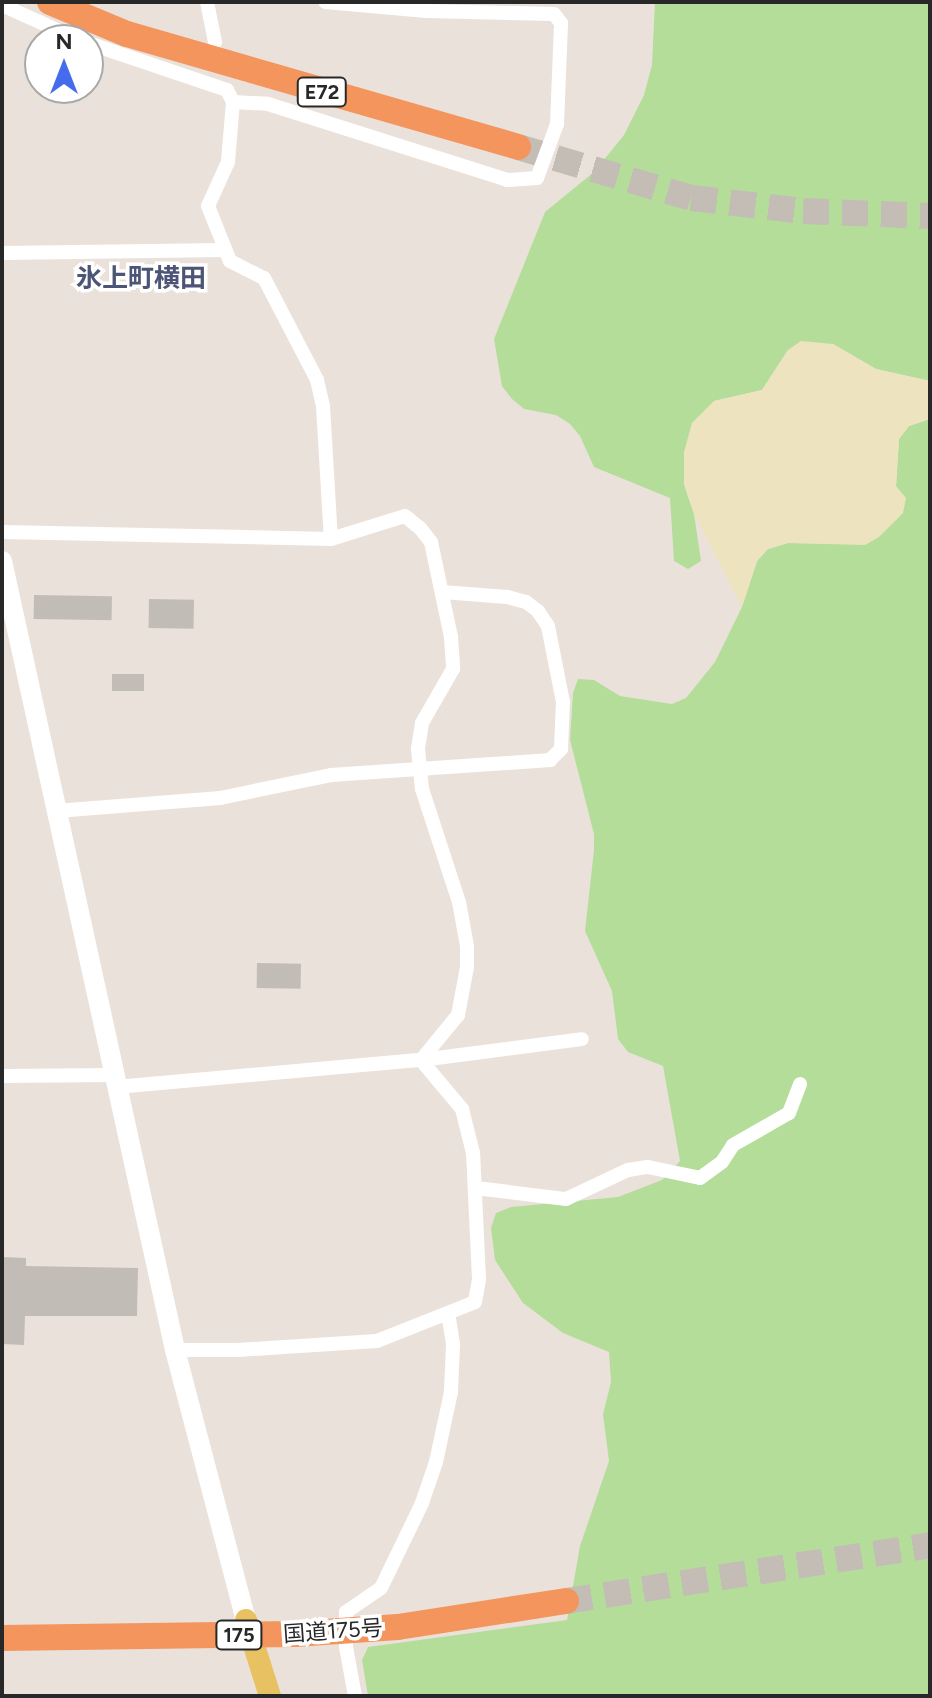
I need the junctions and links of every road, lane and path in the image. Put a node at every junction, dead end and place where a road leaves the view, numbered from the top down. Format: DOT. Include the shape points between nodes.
graph roads {
  1 [pos="50,2"];
  2 [pos="207,2"];
  3 [pos="325,2"];
  4 [pos="2,5"];
  5 [pos="44,24"];
  6 [pos="215,42"];
  7 [pos="104,48"];
  8 [pos="233,102"];
  9 [pos="518,147"];
  10 [pos="224,250"];
  11 [pos="2,253"];
  12 [pos="2,532"];
  13 [pos="331,539"];
  14 [pos="2,561"];
  15 [pos="442,592"];
  16 [pos="420,768"];
  17 [pos="56,811"];
  18 [pos="582,1039"];
  19 [pos="421,1060"];
  20 [pos="2,1076"];
  21 [pos="114,1081"];
  22 [pos="800,1084"];
  23 [pos="476,1188"];
  24 [pos="448,1313"];
  25 [pos="175,1350"];
  26 [pos="566,1601"];
  27 [pos="246,1620"];
  28 [pos="2,1621"];
  29 [pos="2,1638"];
  30 [pos="256,1652"];
  31 [pos="2,1656"];
  32 [pos="270,1696"];
  33 [pos="355,1696"];
  1 -- 9 [label="highway, E72" via="127,34"];
  2 -- 6 [label="street"];
  3 -- 8 [label="street" via="554,14 561,23 557,124 537,178 507,180 268,104"];
  4 -- 5 [label="street"];
  7 -- 8 [label="street" via="227,90"];
  8 -- 10 [label="street" via="228,162 208,206"];
  10 -- 11 [label="street"];
  10 -- 13 [label="street" via="230,261 264,278 317,380"];
  12 -- 13 [label="street"];
  13 -- 15 [label="street" via="405,516 431,542"];
  14 -- 17 [label="street"];
  15 -- 16 [label="street" via="453,669 422,723"];
  15 -- 16 [label="street" via="507,597 538,611 548,626 564,728 561,749 550,760"];
  16 -- 17 [label="street" via="331,775 220,798"];
  16 -- 19 [label="street" via="467,946 458,1015"];
  17 -- 21 [label="street"];
  18 -- 19 [label="street"];
  19 -- 21 [label="street"];
  19 -- 23 [label="street" via="462,1109"];
  20 -- 21 [label="street"];
  21 -- 25 [label="street"];
  22 -- 23 [label="street" via="789,1113 733,1145 722,1162 700,1178 648,1167 628,1170 566,1199"];
  23 -- 24 [label="street" via="475,1302"];
  24 -- 25 [label="street" via="377,1341"];
  24 -- 33 [label="street" via="451,1392 436,1462 381,1588 346,1612"];
  25 -- 27 [label="street"];
  26 -- 29 [label="highway, 国道175号 / 175" via="398,1627 295,1634"];
  27 -- 28 [label="highway, 175"];
  27 -- 30 [label="main road"];
  30 -- 31 [label="highway, 175"];
  30 -- 32 [label="main road"];
}
